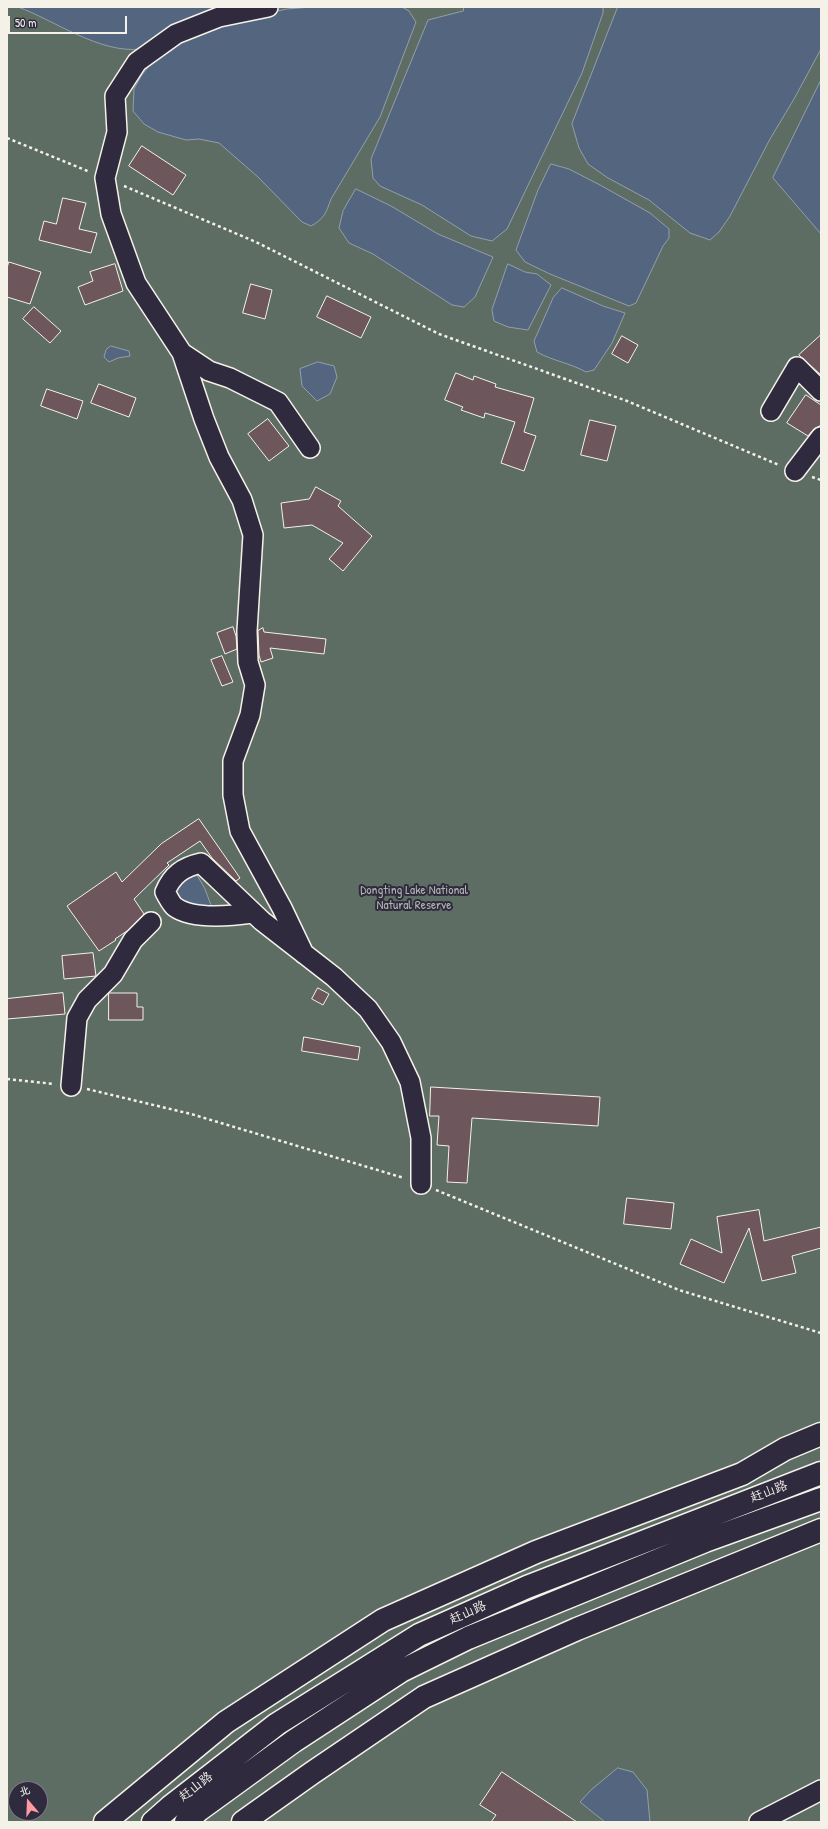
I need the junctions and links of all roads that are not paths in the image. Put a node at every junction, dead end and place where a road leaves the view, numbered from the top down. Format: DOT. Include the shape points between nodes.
graph roads {
  1 [pos="268,7"];
  2 [pos="182,353"];
  3 [pos="821,391"];
  4 [pos="770,411"];
  5 [pos="821,437"];
  6 [pos="310,448"];
  7 [pos="794,471"];
  8 [pos="252,913"];
  9 [pos="151,922"];
  10 [pos="304,954"];
  11 [pos="71,1086"];
  12 [pos="421,1184"];
  13 [pos="821,1434"];
  14 [pos="821,1473"];
  15 [pos="821,1499"];
  16 [pos="821,1530"];
  17 [pos="821,1790"];
  18 [pos="105,1822"];
  19 [pos="153,1822"];
  20 [pos="186,1822"];
  21 [pos="243,1822"];
  22 [pos="759,1822"];
  1 -- 2 [label="street" via="220,17 176,34 137,62 115,96 117,132 104,178 111,214 136,283"];
  2 -- 6 [label="street" via="209,372 230,378 278,402"];
  2 -- 10 [label="street" via="204,419 219,457 242,500 253,535 247,631 248,662 255,685 250,715 233,761 233,796 240,831"];
  3 -- 4 [label="street" via="797,367"];
  5 -- 7 [label="street"];
  8 -- 10 [label="street"];
  9 -- 11 [label="street" via="133,940 113,974 86,1000 77,1018"];
  10 -- 12 [label="street" via="334,977 368,1009 391,1042 410,1082 421,1138"];
  13 -- 18 [label="main road" via="785,1449 742,1474 536,1552 383,1620 226,1722"];
  14 -- 19 [label="main road, 赶山路" via="527,1587 419,1635 277,1724"];
  15 -- 20 [label="main road, 赶山路" via="691,1546 468,1638 401,1671 294,1740"];
  16 -- 21 [label="main road" via="577,1629 424,1697"];
  17 -- 22 [label="street"];
}
